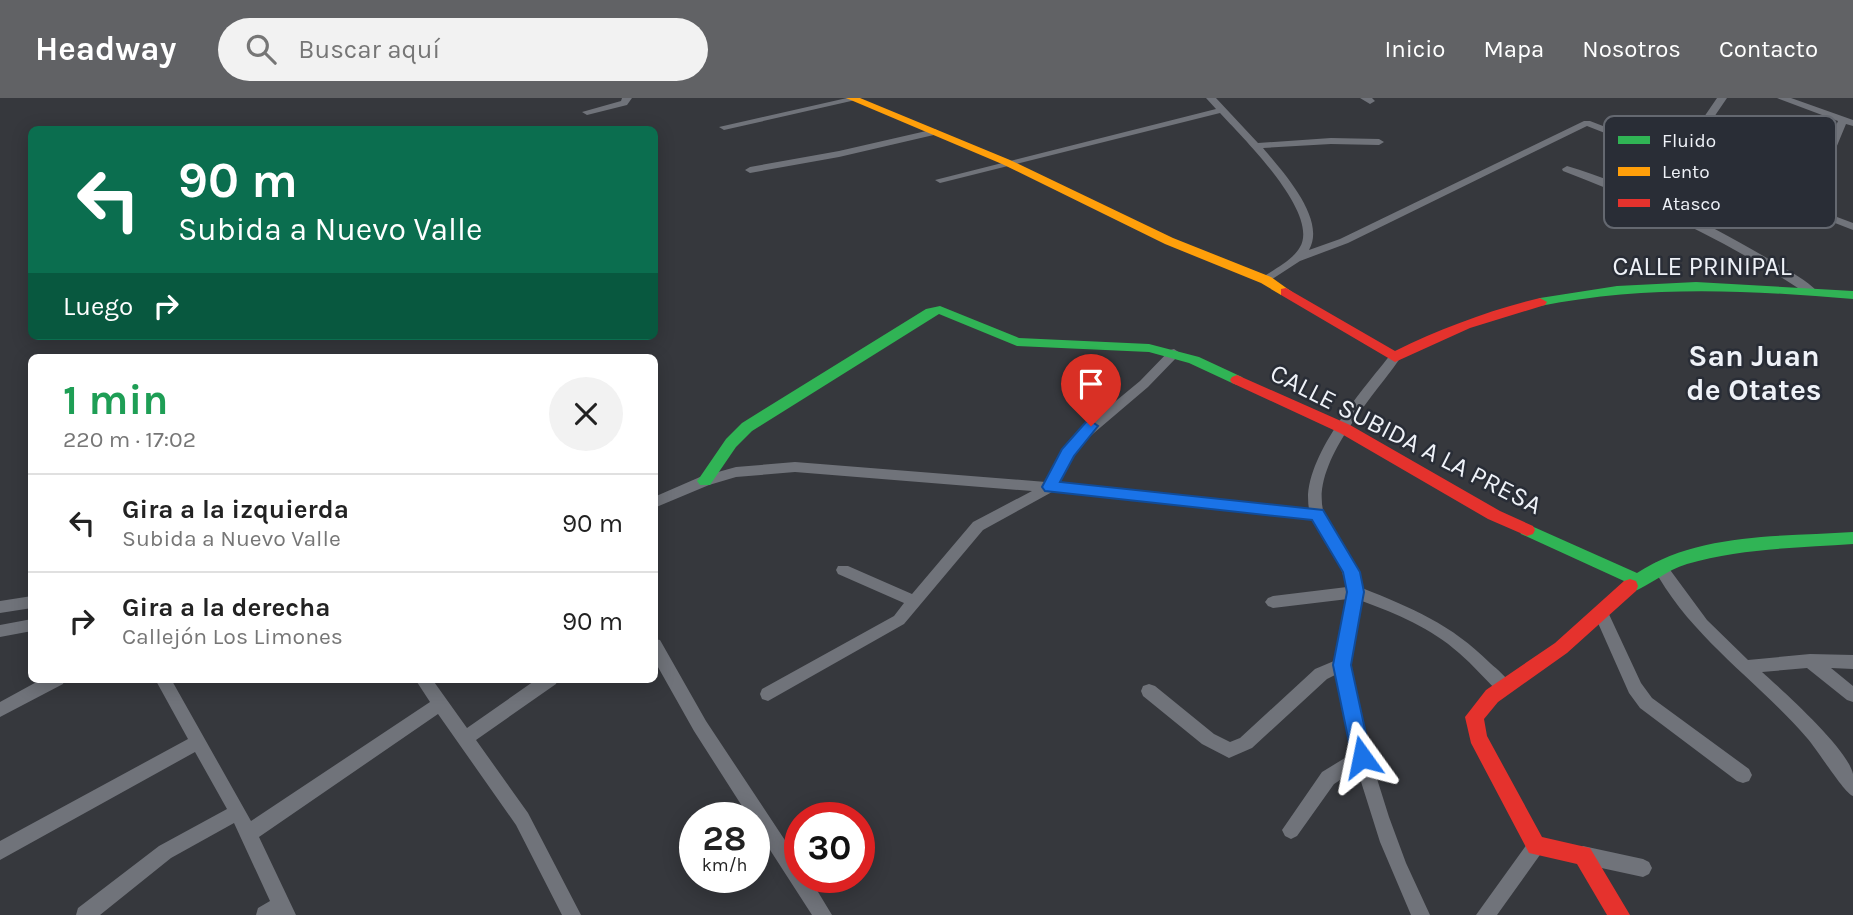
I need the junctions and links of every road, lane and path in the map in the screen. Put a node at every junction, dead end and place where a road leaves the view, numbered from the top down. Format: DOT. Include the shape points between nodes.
graph roads {
  1 [pos="627,98"];
  2 [pos="1211,98"];
  3 [pos="1722,98"];
  4 [pos="1782,98"];
  5 [pos="853,99"];
  6 [pos="1222,110"];
  7 [pos="587,112"];
  8 [pos="1710,116"];
  9 [pos="1834,116"];
  10 [pos="1848,121"];
  11 [pos="724,127"];
  12 [pos="1604,129"];
  13 [pos="935,132"];
  14 [pos="1836,141"];
  15 [pos="1379,142"];
  16 [pos="1256,146"];
  17 [pos="1006,162"];
  18 [pos="1567,169"];
  19 [pos="750,170"];
  20 [pos="940,180"];
  21 [pos="1604,185"];
  22 [pos="1836,221"];
  23 [pos="1853,227"];
  24 [pos="1698,228"];
  25 [pos="1294,259"];
  26 [pos="1266,280"];
  27 [pos="1811,291"];
  28 [pos="1853,295"];
  29 [pos="1174,353"];
  30 [pos="1395,357"];
  31 [pos="1345,429"];
  32 [pos="705,481"];
  33 [pos="1050,487"];
  34 [pos="658,501"];
  35 [pos="1317,515"];
  36 [pos="1852,539"];
  37 [pos="1660,567"];
  38 [pos="843,570"];
  39 [pos="1637,580"];
  40 [pos="1356,592"];
  41 [pos="916,602"];
  42 [pos="1273,602"];
  43 [pos="28,603"];
  44 [pos="0,607"];
  45 [pos="1602,614"];
  46 [pos="28,626"];
  47 [pos="0,631"];
  48 [pos="658,652"];
  49 [pos="1810,661"];
  50 [pos="1853,662"];
  51 [pos="1342,665"];
  52 [pos="1746,667"];
  53 [pos="50,683"];
  54 [pos="165,683"];
  55 [pos="427,683"];
  56 [pos="544,683"];
  57 [pos="1504,687"];
  58 [pos="1149,691"];
  59 [pos="768,694"];
  60 [pos="1853,695"];
  61 [pos="441,703"];
  62 [pos="0,710"];
  63 [pos="466,738"];
  64 [pos="198,742"];
  65 [pos="1362,757"];
  66 [pos="1743,775"];
  67 [pos="1853,788"];
  68 [pos="238,812"];
  69 [pos="1291,830"];
  70 [pos="249,833"];
  71 [pos="1536,846"];
  72 [pos="0,852"];
  73 [pos="1583,855"];
  74 [pos="1643,868"];
  75 [pos="284,910"];
  76 [pos="85,915"];
  77 [pos="265,915"];
  78 [pos="572,915"];
  79 [pos="823,915"];
  80 [pos="1421,915"];
  81 [pos="1485,915"];
  82 [pos="1619,915"];
  1 -- 7 [label="street" via="624,103"];
  2 -- 6 [label="street"];
  3 -- 8 [label="street"];
  4 -- 9 [label="street"];
  5 -- 11 [label="street"];
  5 -- 13 [label="street"];
  6 -- 16 [label="street"];
  6 -- 17 [label="street"];
  10 -- 14 [label="street"];
  12 -- 25 [label="street" via="1584,124 1344,241"];
  13 -- 17 [label="street"];
  13 -- 19 [label="street"];
  15 -- 16 [label="street"];
  16 -- 25 [label="street" via="1304,214 1307,244"];
  17 -- 20 [label="street"];
  17 -- 26 [label="street" via="1169,241"];
  18 -- 21 [label="street"];
  22 -- 23 [label="street"];
  24 -- 27 [label="street"];
  25 -- 26 [label="street"];
  26 -- 30 [label="street"];
  27 -- 28 [label="street, CALLE PRINIPAL"];
  27 -- 30 [label="street, CALLE PRINIPAL" via="1664,286 1557,298 1470,319"];
  29 -- 31 [label="street, CALLE SUBIDA A LA PRESA"];
  29 -- 32 [label="street, CALLE SUBIDA A LA PRESA" via="1017,342 946,312 931,313 747,427"];
  29 -- 33 [label="street" via="1076,441"];
  30 -- 31 [label="street"];
  31 -- 35 [label="street" via="1318,473 1314,493"];
  31 -- 39 [label="street, CALLE SUBIDA A LA PRESA" via="1494,515"];
  32 -- 33 [label="street" via="761,467 795,467"];
  32 -- 34 [label="street"];
  33 -- 35 [label="street"];
  33 -- 41 [label="street" via="978,526"];
  35 -- 40 [label="street" via="1351,572"];
  36 -- 37 [label="street" via="1703,554"];
  37 -- 39 [label="street"];
  37 -- 52 [label="street" via="1706,631"];
  38 -- 41 [label="street"];
  39 -- 45 [label="street"];
  40 -- 42 [label="street"];
  40 -- 51 [label="street"];
  40 -- 57 [label="street" via="1412,614 1446,634"];
  41 -- 59 [label="street" via="873,638"];
  43 -- 44 [label="street"];
  45 -- 57 [label="street"];
  45 -- 66 [label="street" via="1646,703"];
  46 -- 47 [label="street"];
  48 -- 79 [label="street" via="700,726"];
  49 -- 50 [label="street"];
  49 -- 52 [label="street"];
  49 -- 60 [label="street"];
  51 -- 58 [label="street" via="1321,674 1246,743 1229,750 1208,739"];
  51 -- 65 [label="street"];
  52 -- 67 [label="street" via="1814,731"];
  53 -- 62 [label="street"];
  54 -- 64 [label="street"];
  55 -- 61 [label="street"];
  56 -- 63 [label="street"];
  57 -- 71 [label="street" via="1474,716 1478,737"];
  61 -- 63 [label="street"];
  61 -- 70 [label="street"];
  63 -- 78 [label="street" via="522,819"];
  64 -- 68 [label="street"];
  64 -- 72 [label="street"];
  65 -- 69 [label="street" via="1328,778"];
  65 -- 80 [label="street" via="1400,875"];
  68 -- 70 [label="street"];
  68 -- 76 [label="street" via="165,852"];
  70 -- 75 [label="street"];
  71 -- 73 [label="street"];
  71 -- 81 [label="street"];
  73 -- 74 [label="street"];
  73 -- 82 [label="street"];
  75 -- 77 [label="street"];
}
